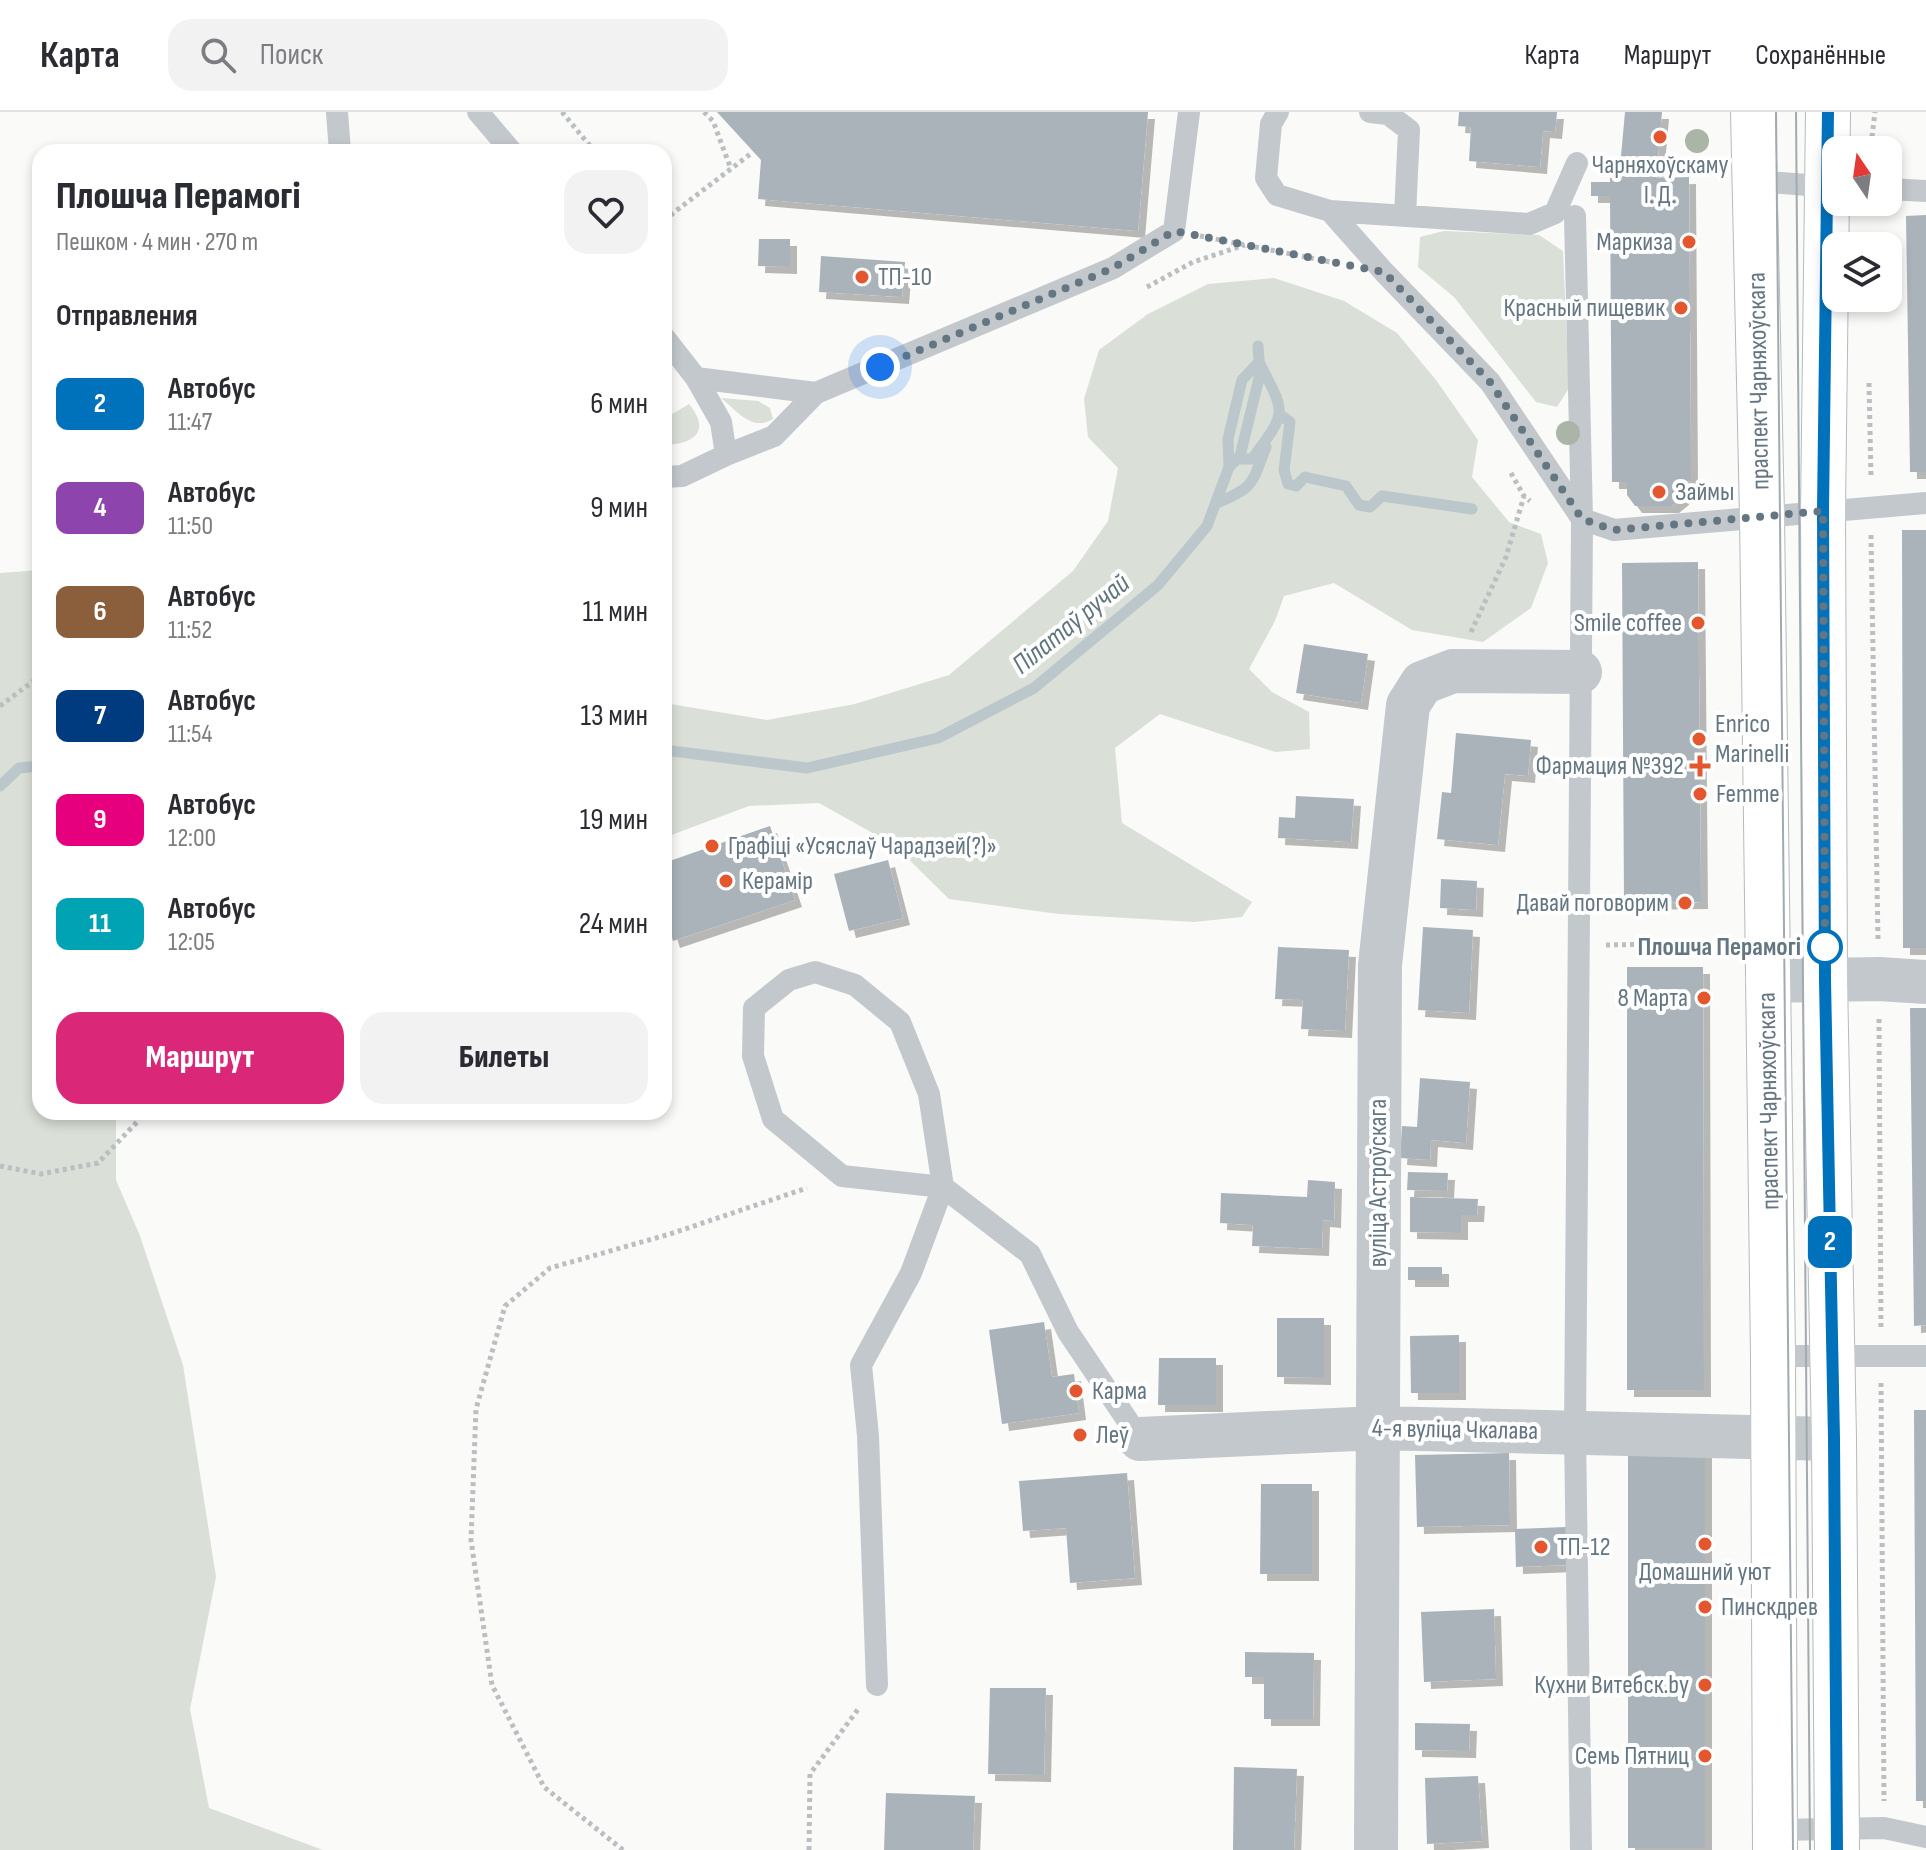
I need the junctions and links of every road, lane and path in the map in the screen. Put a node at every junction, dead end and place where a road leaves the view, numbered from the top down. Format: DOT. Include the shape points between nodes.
graph roads {
  1 [pos="337,112"];
  2 [pos="478,112"];
  3 [pos="562,112"];
  4 [pos="704,112"];
  5 [pos="1189,112"];
  6 [pos="1278,112"];
  7 [pos="1370,112"];
  8 [pos="1753,112"];
  9 [pos="1828,112"];
  10 [pos="1875,112"];
  11 [pos="1829,136"];
  12 [pos="1872,136"];
  13 [pos="339,144"];
  14 [pos="505,144"];
  15 [pos="588,144"];
  16 [pos="753,152"];
  17 [pos="1658,161"];
  18 [pos="1577,163"];
  19 [pos="731,169"];
  20 [pos="1738,172"];
  21 [pos="1822,186"];
  22 [pos="1902,190"];
  23 [pos="1926,191"];
  24 [pos="1330,211"];
  25 [pos="672,214"];
  26 [pos="1405,216"];
  27 [pos="1575,216"];
  28 [pos="1830,216"];
  29 [pos="1174,231"];
  30 [pos="1384,272"];
  31 [pos="672,347"];
  32 [pos="1869,373"];
  33 [pos="696,378"];
  34 [pos="816,393"];
  35 [pos="726,455"];
  36 [pos="1509,471"];
  37 [pos="672,477"];
  38 [pos="1524,496"];
  39 [pos="1533,503"];
  40 [pos="1926,503"];
  41 [pos="1871,508"];
  42 [pos="1823,511"];
  43 [pos="1762,515"];
  44 [pos="1582,519"];
  45 [pos="1453,671"];
  46 [pos="1580,672"];
  47 [pos="32,682"];
  48 [pos="0,706"];
  49 [pos="1725,943"];
  50 [pos="1579,945"];
  51 [pos="1879,979"];
  52 [pos="1825,980"];
  53 [pos="1767,981"];
  54 [pos="1926,982"];
  55 [pos="137,1122"];
  56 [pos="0,1166"];
  57 [pos="842,1176"];
  58 [pos="943,1187"];
  59 [pos="1773,1356"];
  60 [pos="1833,1356"];
  61 [pos="1881,1356"];
  62 [pos="1926,1356"];
  63 [pos="1377,1428"];
  64 [pos="1575,1432"];
  65 [pos="1771,1438"];
  66 [pos="1140,1439"];
  67 [pos="1834,1439"];
  68 [pos="877,1685"];
  69 [pos="1884,1828"];
  70 [pos="1926,1837"];
  71 [pos="1775,1840"];
  72 [pos="1837,1840"];
  73 [pos="623,1850"];
  74 [pos="809,1850"];
  75 [pos="1376,1850"];
  76 [pos="1581,1850"];
  1 -- 13 [label="lane"];
  2 -- 14 [label="lane"];
  3 -- 15 [label="path"];
  4 -- 19 [label="path" via="713,121"];
  5 -- 29 [label="lane"];
  6 -- 24 [label="lane" via="1271,124 1266,178 1277,195"];
  7 -- 26 [label="lane" via="1388,114 1409,130"];
  8 -- 20 [label="main road, праспект Чарняхоўскага"];
  9 -- 11 [label="main road"];
  10 -- 12 [label="path"];
  16 -- 19 [label="path"];
  17 -- 20 [label="path"];
  18 -- 26 [label="lane" via="1555,213 1529,224"];
  19 -- 25 [label="path"];
  20 -- 21 [label="lane"];
  20 -- 43 [label="main road, праспект Чарняхоўскага"];
  22 -- 23 [label="lane"];
  24 -- 26 [label="lane"];
  24 -- 30 [label="lane"];
  27 -- 44 [label="lane"];
  28 -- 42 [label="main road"];
  29 -- 30 [label="path"];
  29 -- 34 [label="lane" via="1113,268"];
  30 -- 44 [label="lane" via="1490,382"];
  31 -- 33 [label="lane"];
  32 -- 41 [label="path"];
  33 -- 34 [label="lane"];
  33 -- 35 [label="lane" via="721,422"];
  34 -- 35 [label="lane" via="774,436"];
  35 -- 37 [label="lane"];
  36 -- 38 [label="path"];
  38 -- 39 [label="path"];
  38 -- 45 [label="path" via="1506,557"];
  40 -- 41 [label="lane"];
  41 -- 42 [label="lane"];
  41 -- 51 [label="path"];
  42 -- 43 [label="lane"];
  42 -- 52 [label="main road"];
  43 -- 44 [label="lane" via="1614,530"];
  43 -- 53 [label="main road, праспект Чарняхоўскага"];
  44 -- 46 [label="lane"];
  45 -- 46 [label="street, вуліца Астроўскага"];
  45 -- 63 [label="street, вуліца Астроўскага" via="1422,683 1408,705 1380,965"];
  46 -- 50 [label="lane"];
  47 -- 48 [label="path"];
  49 -- 50 [label="path"];
  50 -- 64 [label="lane"];
  51 -- 52 [label="street"];
  51 -- 54 [label="street"];
  51 -- 61 [label="path"];
  52 -- 53 [label="street"];
  52 -- 60 [label="main road"];
  53 -- 59 [label="main road, праспект Чарняхоўскага"];
  55 -- 56 [label="path" via="98,1163 41,1174"];
  57 -- 58 [label="lane"];
  57 -- 58 [label="lane" via="773,1119 753,1056 754,1008 789,980 815,972 855,985 900,1022 929,1094"];
  57 -- 73 [label="path" via="550,1268 505,1306 476,1409 471,1540 492,1685 544,1787"];
  58 -- 66 [label="lane" via="1030,1254 1068,1332"];
  58 -- 68 [label="lane" via="911,1273 861,1365"];
  59 -- 60 [label="lane"];
  59 -- 65 [label="main road, праспект Чарняхоўскага"];
  60 -- 61 [label="lane"];
  60 -- 67 [label="main road"];
  61 -- 62 [label="lane"];
  61 -- 69 [label="path"];
  63 -- 64 [label="street, 4-я вуліца Чкалава"];
  63 -- 66 [label="street, 4-я вуліца Чкалава"];
  63 -- 75 [label="street, вуліца Астроўскага"];
  64 -- 65 [label="street, 4-я вуліца Чкалава"];
  64 -- 76 [label="lane"];
  65 -- 67 [label="street, 4-я вуліца Чкалава"];
  65 -- 71 [label="main road, праспект Чарняхоўскага"];
  67 -- 72 [label="main road"];
  68 -- 74 [label="path" via="810,1774"];
  69 -- 70 [label="lane"];
  69 -- 72 [label="lane"];
  71 -- 72 [label="lane"];
}
